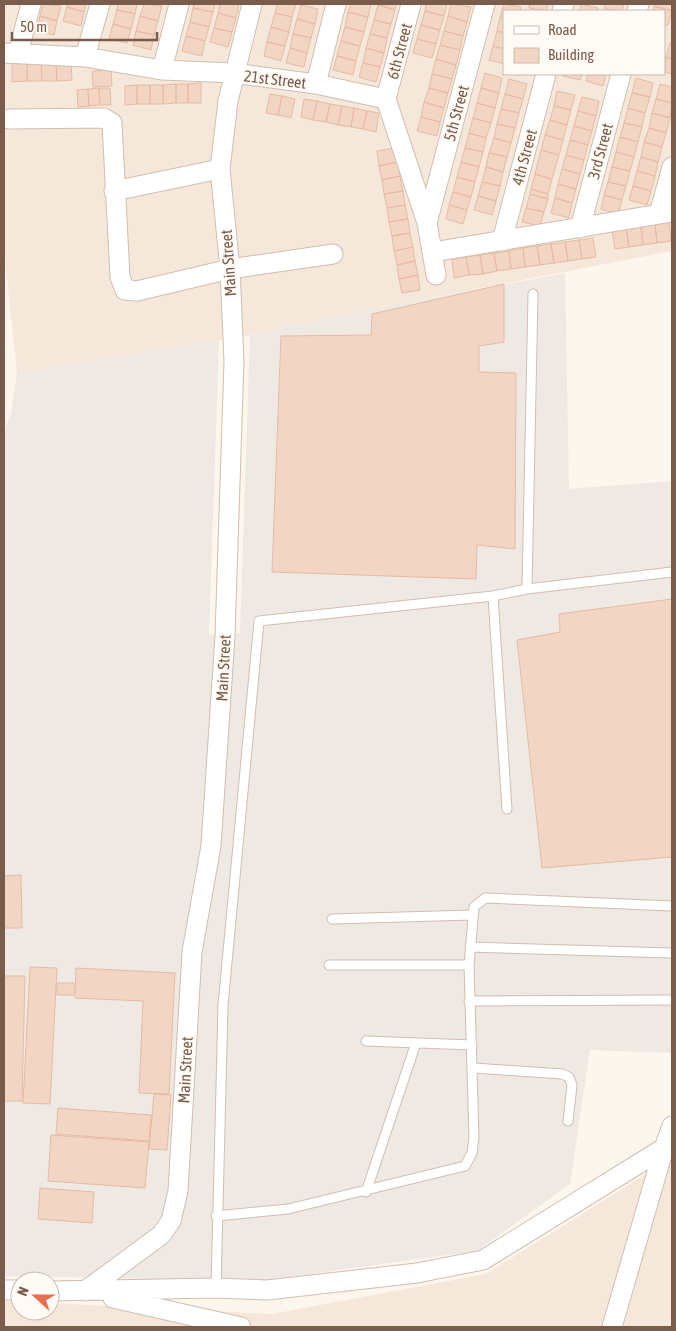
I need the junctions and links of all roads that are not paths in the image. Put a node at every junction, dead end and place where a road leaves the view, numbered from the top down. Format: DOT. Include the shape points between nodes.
graph roads {
  1 [pos="31,4"];
  2 [pos="100,4"];
  3 [pos="179,4"];
  4 [pos="252,4"];
  5 [pos="336,4"];
  6 [pos="411,4"];
  7 [pos="485,4"];
  8 [pos="11,53"];
  9 [pos="85,57"];
  10 [pos="162,70"];
  11 [pos="233,73"];
  12 [pos="546,75"];
  13 [pos="621,75"];
  14 [pos="316,84"];
  15 [pos="386,98"];
  16 [pos="9,119"];
  17 [pos="672,167"];
  18 [pos="220,169"];
  19 [pos="114,191"];
  20 [pos="666,213"];
  21 [pos="427,223"];
  22 [pos="580,228"];
  23 [pos="502,241"];
  24 [pos="432,252"];
  25 [pos="333,254"];
  26 [pos="230,269"];
  27 [pos="436,275"];
  28 [pos="533,294"];
  29 [pos="672,572"];
  30 [pos="527,589"];
  31 [pos="493,596"];
  32 [pos="508,809"];
  33 [pos="672,906"];
  34 [pos="473,915"];
  35 [pos="332,920"];
  36 [pos="470,947"];
  37 [pos="672,953"];
  38 [pos="329,965"];
  39 [pos="469,965"];
  40 [pos="672,1000"];
  41 [pos="469,1001"];
  42 [pos="366,1041"];
  43 [pos="416,1043"];
  44 [pos="472,1045"];
  45 [pos="474,1068"];
  46 [pos="568,1121"];
  47 [pos="672,1126"];
  48 [pos="664,1148"];
  49 [pos="366,1192"];
  50 [pos="216,1216"];
  51 [pos="216,1288"];
  52 [pos="60,1290"];
  53 [pos="85,1291"];
  54 [pos="240,1327"];
  55 [pos="612,1327"];
  1 -- 8 [label="street"];
  2 -- 9 [label="street"];
  3 -- 10 [label="street"];
  4 -- 11 [label="street, Main Street"];
  5 -- 14 [label="street"];
  6 -- 15 [label="street, 6th Street"];
  7 -- 21 [label="street, 5th Street"];
  8 -- 9 [label="street, 21st Street"];
  9 -- 10 [label="street, 21st Street"];
  10 -- 11 [label="street, 21st Street"];
  11 -- 14 [label="street, 21st Street"];
  11 -- 18 [label="street, Main Street"];
  12 -- 23 [label="street, 4th Street"];
  13 -- 22 [label="street, 3rd Street"];
  14 -- 15 [label="street, 21st Street"];
  15 -- 21 [label="street"];
  16 -- 19 [label="street" via="104,118 109,121 113,128"];
  17 -- 20 [label="street"];
  18 -- 19 [label="street"];
  18 -- 26 [label="street, Main Street"];
  19 -- 26 [label="street" via="120,277 125,290 137,291"];
  20 -- 22 [label="street"];
  21 -- 24 [label="street"];
  22 -- 23 [label="street"];
  23 -- 24 [label="street"];
  24 -- 27 [label="street"];
  25 -- 26 [label="street"];
  26 -- 53 [label="street, Main Street" via="234,361 225,636 211,846 192,952 176,1206 161,1235"];
  28 -- 30 [label="lane"];
  29 -- 30 [label="lane"];
  30 -- 31 [label="lane"];
  31 -- 32 [label="lane"];
  31 -- 50 [label="lane" via="259,621 223,1005"];
  33 -- 34 [label="lane" via="485,898 474,907"];
  34 -- 35 [label="lane"];
  34 -- 36 [label="lane"];
  36 -- 37 [label="lane"];
  36 -- 39 [label="lane"];
  38 -- 39 [label="lane"];
  39 -- 41 [label="lane"];
  40 -- 41 [label="lane"];
  41 -- 44 [label="lane"];
  42 -- 43 [label="lane"];
  43 -- 44 [label="lane"];
  43 -- 49 [label="lane"];
  44 -- 45 [label="lane"];
  45 -- 46 [label="lane" via="568,1077 572,1085"];
  45 -- 49 [label="lane" via="474,1138 472,1153 465,1166"];
  47 -- 48 [label="street"];
  48 -- 51 [label="street" via="483,1260 417,1273 267,1290"];
  48 -- 55 [label="street"];
  49 -- 50 [label="lane" via="288,1209"];
  50 -- 51 [label="lane"];
  51 -- 53 [label="street"];
  52 -- 53 [label="street"];
  53 -- 54 [label="street"];
}
